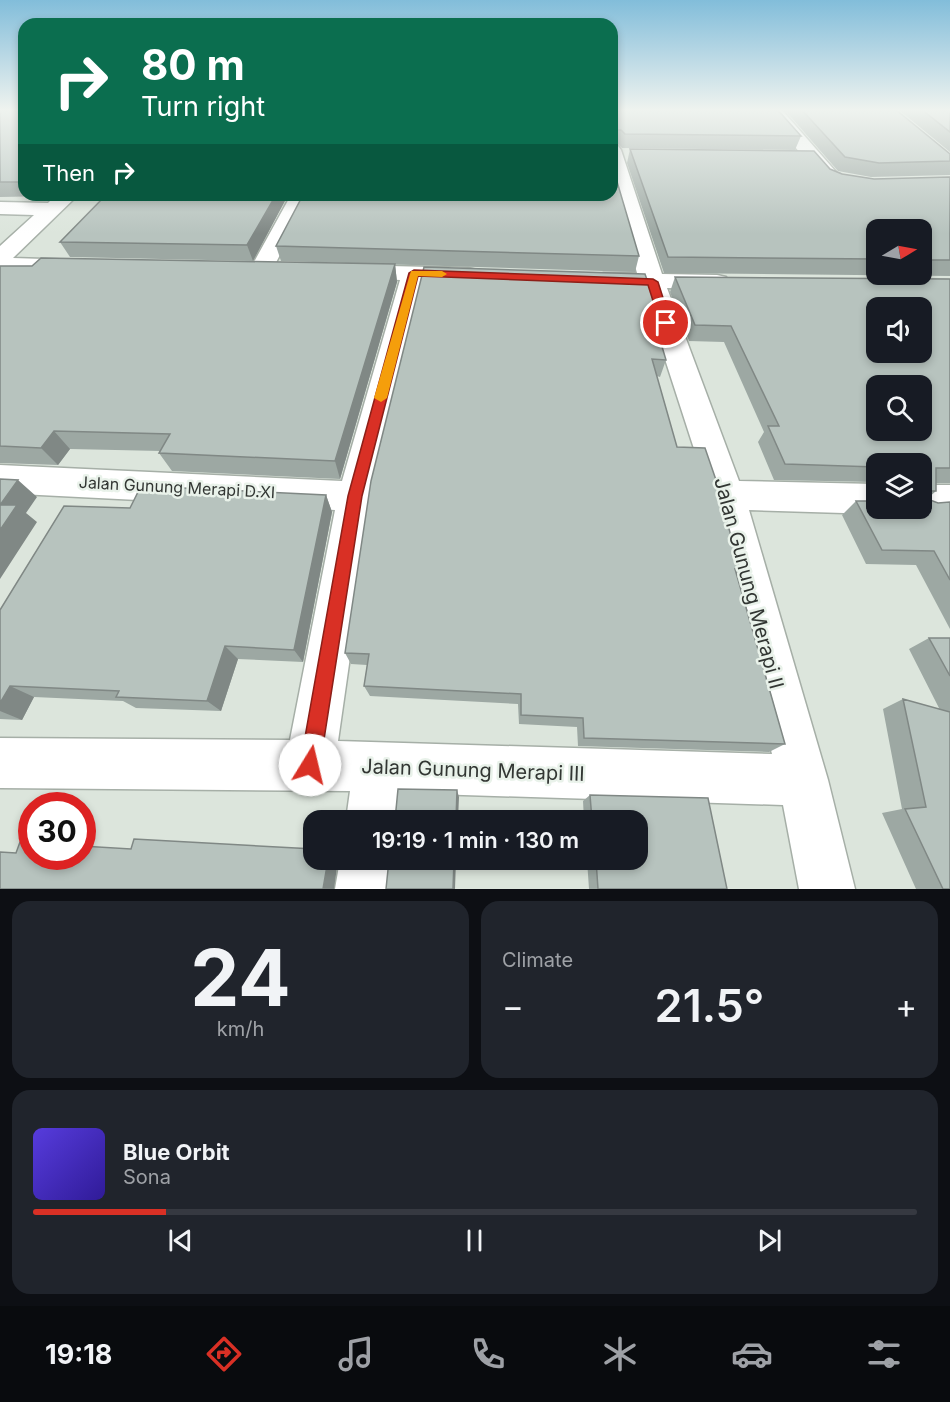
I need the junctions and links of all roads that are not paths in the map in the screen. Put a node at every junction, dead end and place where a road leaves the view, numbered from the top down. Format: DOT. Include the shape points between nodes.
graph roads {
  1 [pos="807,150"];
  2 [pos="618,153"];
  3 [pos="636,155"];
  4 [pos="791,157"];
  5 [pos="813,158"];
  6 [pos="618,169"];
  7 [pos="855,183"];
  8 [pos="299,201"];
  9 [pos="61,202"];
  10 [pos="0,208"];
  11 [pos="0,258"];
  12 [pos="0,266"];
  13 [pos="95,268"];
  14 [pos="261,271"];
  15 [pos="332,272"];
  16 [pos="414,273"];
  17 [pos="486,275"];
  18 [pos="581,279"];
  19 [pos="653,282"];
  20 [pos="736,283"];
  21 [pos="0,479"];
  22 [pos="727,495"];
  23 [pos="355,496"];
  24 [pos="866,499"];
  25 [pos="932,500"];
  26 [pos="950,500"];
  27 [pos="0,763"];
  28 [pos="310,765"];
  29 [pos="379,767"];
  30 [pos="803,780"];
  31 [pos="373,810"];
  32 [pos="366,870"];
  33 [pos="363,889"];
  34 [pos="827,889"];
  1 -- 5 [label="street"];
  2 -- 3 [label="street"];
  4 -- 5 [label="street"];
  5 -- 7 [label="street" via="830,177"];
  6 -- 19 [label="street, Jalan Gunung Merapi II"];
  8 -- 14 [label="street"];
  9 -- 10 [label="street"];
  9 -- 11 [label="street"];
  12 -- 13 [label="street"];
  15 -- 16 [label="street"];
  16 -- 17 [label="street"];
  16 -- 23 [label="street"];
  18 -- 19 [label="street"];
  19 -- 20 [label="street"];
  19 -- 22 [label="street, Jalan Gunung Merapi II"];
  21 -- 23 [label="street, Jalan Gunung Merapi D.XI" via="74,498"];
  22 -- 24 [label="street"];
  22 -- 30 [label="street, Jalan Gunung Merapi II"];
  23 -- 28 [label="street"];
  25 -- 26 [label="street"];
  27 -- 28 [label="street, Jalan Gunung Merapi III"];
  28 -- 29 [label="street, Jalan Gunung Merapi III"];
  29 -- 30 [label="street, Jalan Gunung Merapi III"];
  29 -- 31 [label="street"];
  30 -- 34 [label="street, Jalan Gunung Merapi II"];
  32 -- 33 [label="street"];
}
